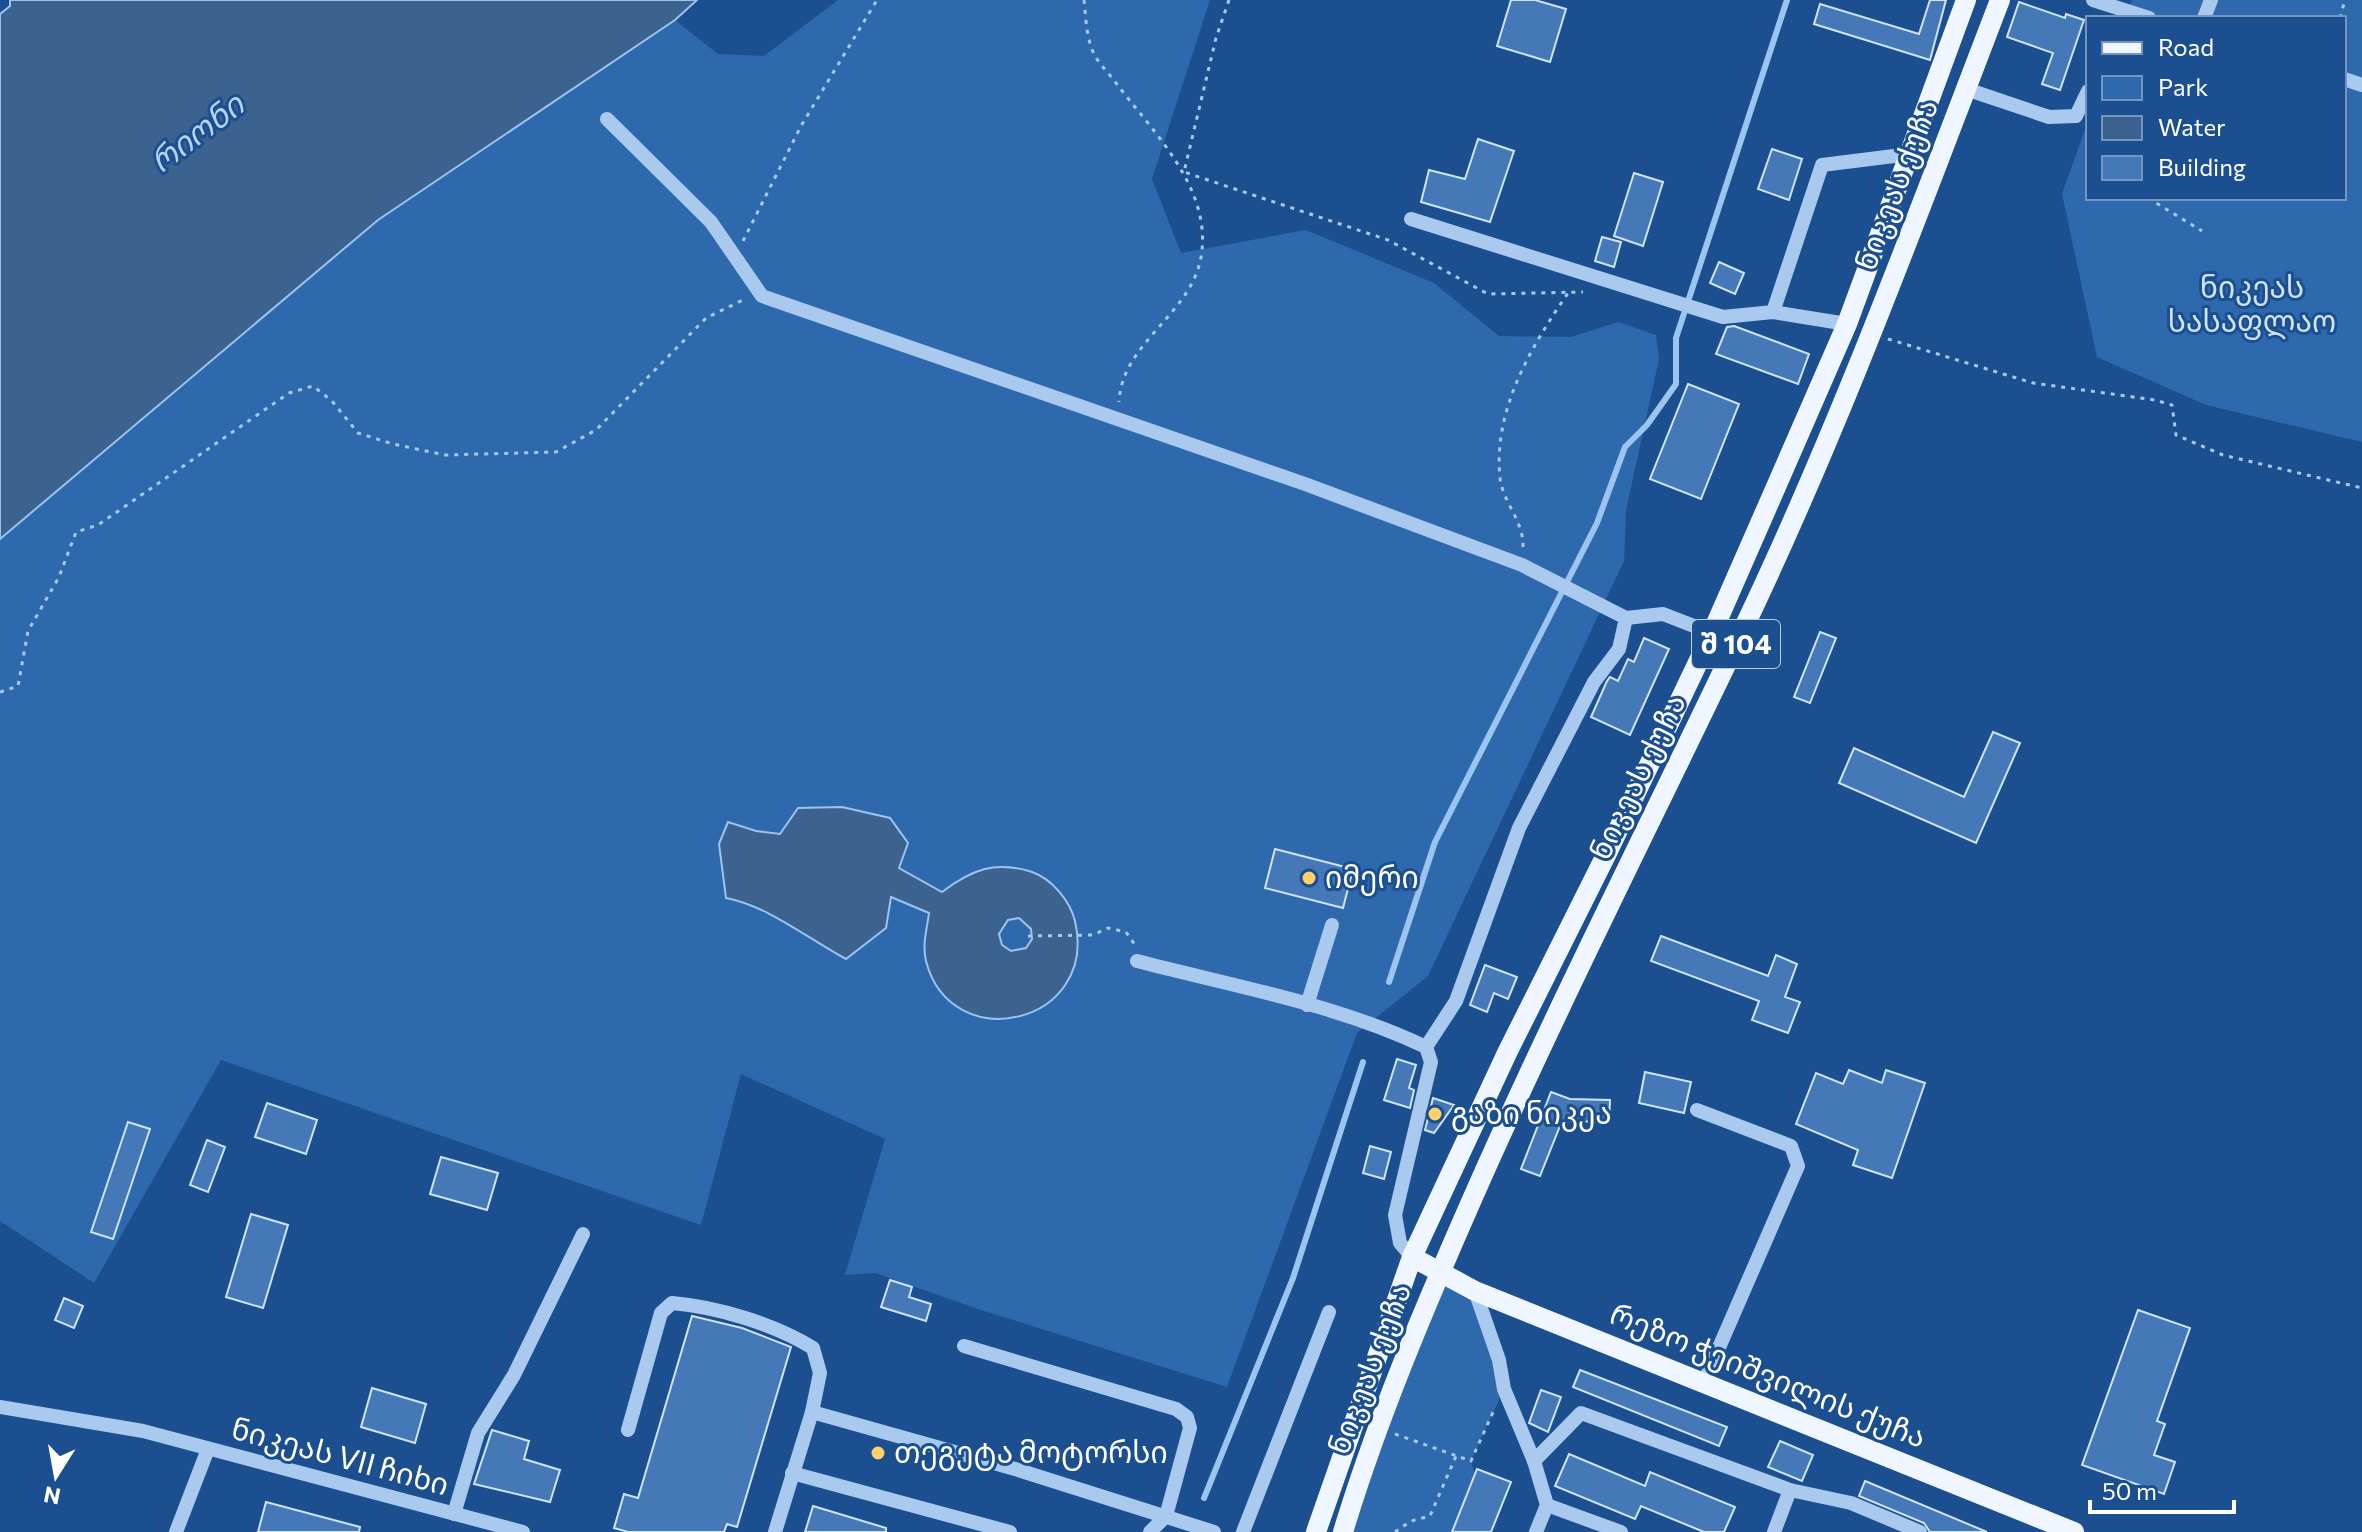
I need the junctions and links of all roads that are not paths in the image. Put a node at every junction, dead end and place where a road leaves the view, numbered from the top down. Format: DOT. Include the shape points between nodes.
graph roads {
  1 [pos="1966,0"];
  2 [pos="2000,0"];
  3 [pos="2093,0"];
  4 [pos="2117,13"];
  5 [pos="1966,89"];
  6 [pos="2086,95"];
  7 [pos="607,119"];
  8 [pos="1910,154"];
  9 [pos="1411,219"];
  10 [pos="1773,312"];
  11 [pos="1847,324"];
  12 [pos="1626,618"];
  13 [pos="1712,633"];
  14 [pos="1332,925"];
  15 [pos="1137,961"];
  16 [pos="1307,1005"];
  17 [pos="1426,1047"];
  18 [pos="1697,1110"];
  19 [pos="583,1234"];
  20 [pos="1412,1257"];
  21 [pos="1439,1274"];
  22 [pos="1475,1291"];
  23 [pos="1329,1312"];
  24 [pos="964,1346"];
  25 [pos="1704,1382"];
  26 [pos="0,1407"];
  27 [pos="812,1412"];
  28 [pos="628,1430"];
  29 [pos="208,1449"];
  30 [pos="1534,1461"];
  31 [pos="792,1473"];
  32 [pos="1790,1490"];
  33 [pos="1547,1505"];
  34 [pos="454,1514"];
  35 [pos="1166,1516"];
  36 [pos="176,1532"];
  37 [pos="523,1532"];
  38 [pos="775,1532"];
  39 [pos="1010,1532"];
  40 [pos="1150,1532"];
  41 [pos="1214,1532"];
  42 [pos="1243,1532"];
  43 [pos="1316,1532"];
  44 [pos="1343,1532"];
  45 [pos="1536,1532"];
  46 [pos="1621,1532"];
  47 [pos="1774,1532"];
  48 [pos="1920,1532"];
  49 [pos="2074,1532"];
  1 -- 8 [label="main road, ნიკეას ქუჩა / შ 104"];
  2 -- 5 [label="main road, ნიკეას ქუჩა / შ 104"];
  3 -- 4 [label="street"];
  5 -- 6 [label="street" via="2049,117 2076,116"];
  5 -- 21 [label="main road, ნიკეას ქუჩა / შ 104" via="1872,334 1739,639 1530,1068"];
  7 -- 12 [label="street" via="711,222 762,296 1119,418 1522,565"];
  8 -- 10 [label="street" via="1822,165"];
  8 -- 11 [label="main road, ნიკეას ქუჩა / შ 104"];
  9 -- 10 [label="street" via="1723,317"];
  10 -- 11 [label="street"];
  11 -- 13 [label="main road, ნიკეას ქუჩა / შ 104"];
  12 -- 13 [label="street" via="1663,614"];
  12 -- 17 [label="street" via="1619,649 1594,682 1519,828 1456,1001"];
  13 -- 20 [label="main road, ნიკეას ქუჩა / შ 104"];
  14 -- 16 [label="street"];
  15 -- 16 [label="street"];
  16 -- 17 [label="street"];
  17 -- 20 [label="street" via="1431,1062 1395,1215 1400,1243"];
  18 -- 25 [label="street" via="1791,1146 1798,1166"];
  19 -- 34 [label="street" via="514,1375 478,1433"];
  20 -- 21 [label="main road, რეზო ჭეიშვილის ქუჩა"];
  20 -- 43 [label="main road, ნიკეას ქუჩა"];
  21 -- 22 [label="main road, რეზო ჭეიშვილის ქუჩა"];
  21 -- 44 [label="main road, ნიკეას ქუჩა" via="1377,1427"];
  22 -- 25 [label="main road, რეზო ჭეიშვილის ქუჩა"];
  22 -- 30 [label="street" via="1504,1389"];
  23 -- 42 [label="street"];
  24 -- 35 [label="street" via="1176,1409 1187,1417 1190,1428"];
  25 -- 49 [label="main road, რეზო ჭეიშვილის ქუჩა"];
  26 -- 29 [label="street, ნიკეას VII ჩიხი" via="143,1431"];
  27 -- 28 [label="street" via="820,1373 813,1348 795,1337 696,1305 672,1303 661,1313"];
  27 -- 31 [label="street"];
  27 -- 35 [label="street"];
  29 -- 34 [label="street, ნიკეას VII ჩიხი"];
  29 -- 36 [label="street"];
  30 -- 32 [label="street" via="1581,1413"];
  30 -- 33 [label="street"];
  31 -- 38 [label="street"];
  31 -- 39 [label="street"];
  32 -- 47 [label="street"];
  32 -- 48 [label="street" via="1851,1503"];
  33 -- 45 [label="street"];
  33 -- 46 [label="street"];
  34 -- 37 [label="street, ნიკეას VII ჩიხი"];
  35 -- 40 [label="street"];
  35 -- 41 [label="street"];
}
